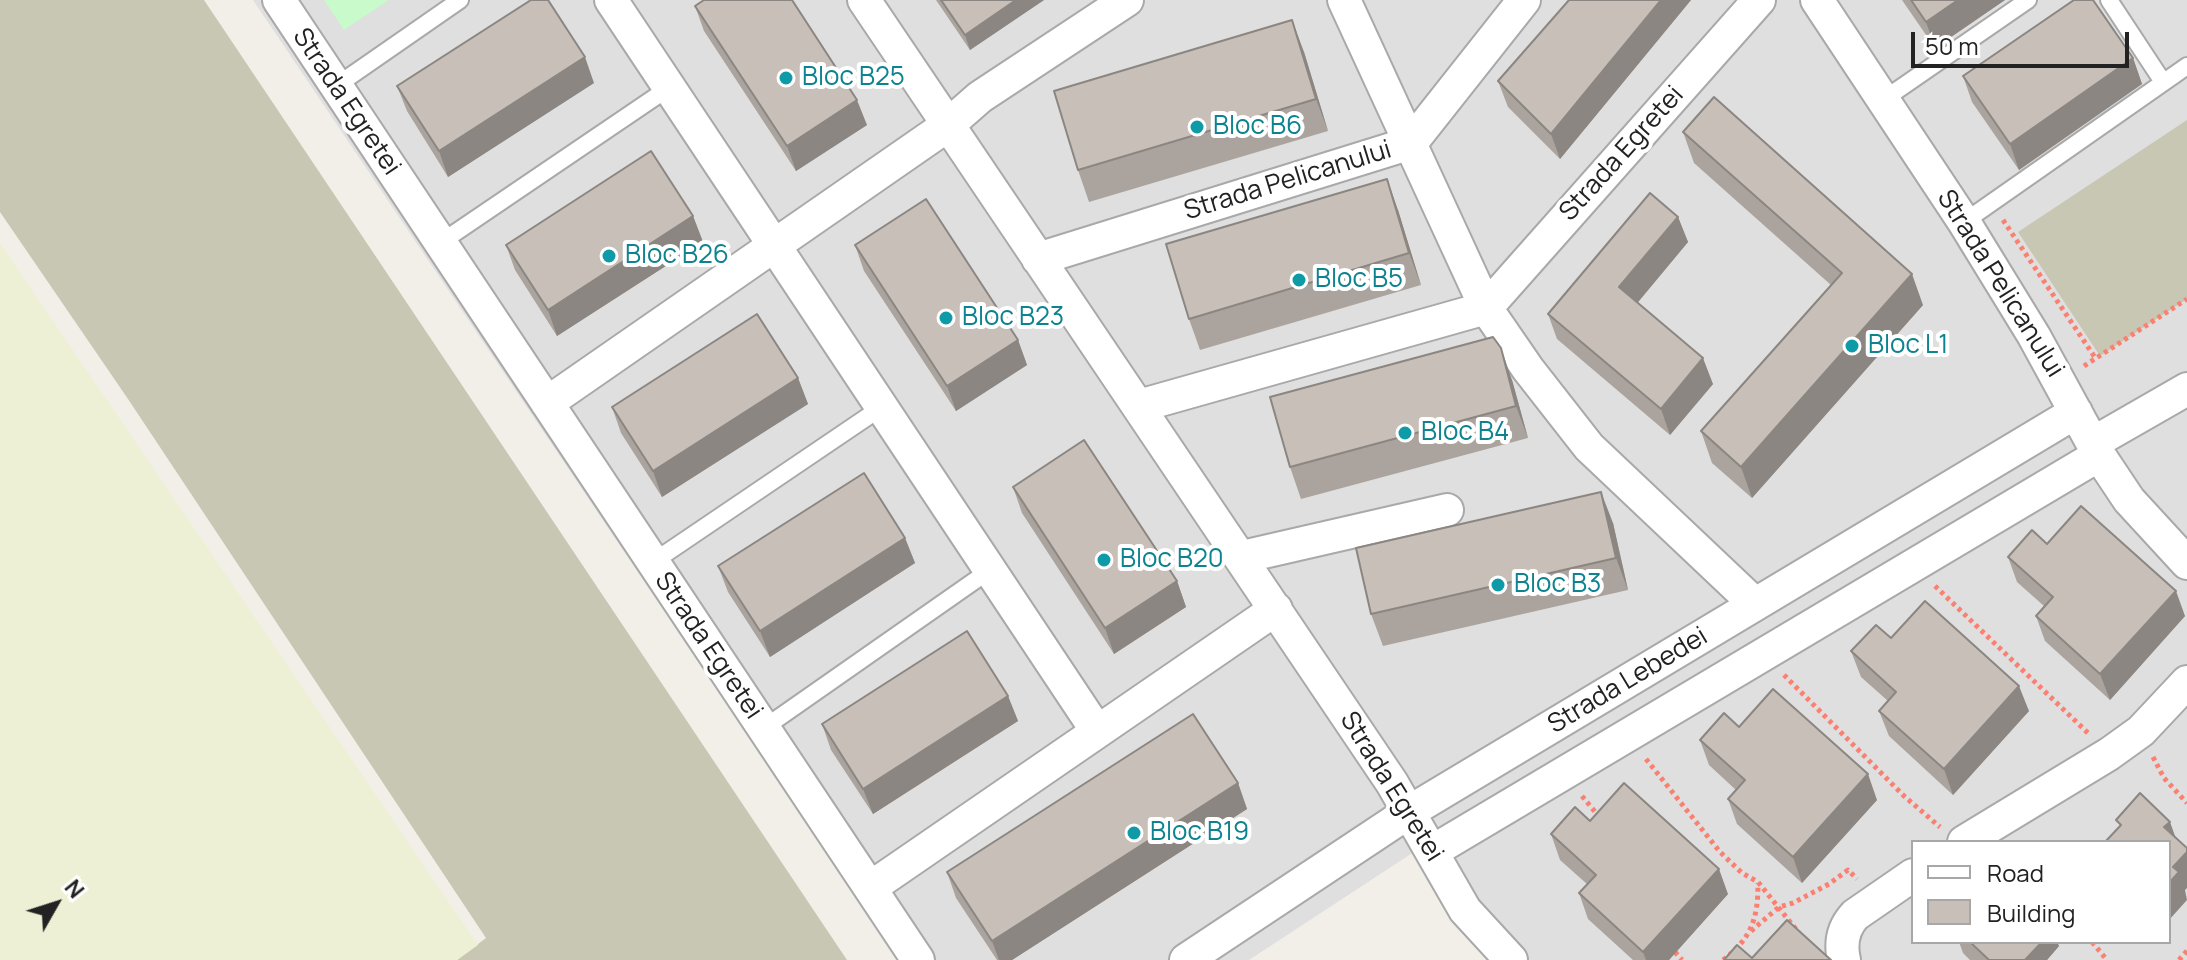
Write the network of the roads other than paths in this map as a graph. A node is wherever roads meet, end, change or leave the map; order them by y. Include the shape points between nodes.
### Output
1 (279, 0) edge
2 (460, 0) edge
3 (611, 0) edge
4 (864, 0) edge
5 (1127, 0) edge
6 (1344, 0) edge
7 (1524, 0) edge
8 (1759, 0) edge
9 (1817, 0) edge
10 (2028, 0) edge
11 (2109, 0) edge
12 (2187, 66) edge
13 (2163, 82) junction
14 (336, 86) junction
15 (670, 87) junction
16 (1883, 100) junction
17 (948, 125) junction
18 (1411, 143) junction
19 (1964, 222) junction
20 (440, 243) junction
21 (776, 247) junction
22 (1038, 259) junction
23 (1486, 308) junction
24 (2187, 389) edge
25 (547, 403) junction
26 (1139, 406) junction
27 (882, 407) junction
28 (2076, 412) junction
29 (2096, 449) junction
30 (1447, 510) dead end
31 (1242, 557) junction
32 (653, 562) junction
33 (2187, 563) edge
34 (990, 570) junction
35 (1755, 604) junction
36 (1276, 609) junction
37 (2187, 682) edge
38 (764, 728) junction
39 (1097, 731) junction
40 (1409, 812) junction
41 (1956, 837) edge
42 (1433, 851) junction
43 (1911, 876) edge
44 (870, 888) junction
45 (918, 960) edge
46 (1186, 960) edge
47 (1511, 960) edge
48 (1844, 960) edge

1 - 14 street, Strada Egretei
2 - 14 lane
3 - 15 street
4 - 17 street, Strada Egretei
5 - 17 street via 980,97
6 - 18 street
7 - 18 street, Strada Pelicanului
8 - 23 street, Strada Egretei
9 - 16 street, Strada Pelicanului
10 - 16 lane
11 - 13 lane
12 - 13 lane
13 - 19 lane
14 - 20 street, Strada Egretei
15 - 20 lane
15 - 21 street
16 - 19 street, Strada Pelicanului
17 - 21 street
17 - 22 street, Strada Egretei
18 - 22 street, Strada Pelicanului
18 - 23 street
19 - 28 street, Strada Pelicanului
20 - 25 street, Strada Egretei
21 - 25 street
21 - 27 street
22 - 26 street, Strada Egretei
23 - 26 street
23 - 35 street via 1589,447
24 - 29 street, Strada Lebedei
25 - 32 street, Strada Egretei
26 - 31 street, Strada Egretei
27 - 32 lane
27 - 34 street
28 - 29 street, Strada Pelicanului
28 - 35 street, Strada Lebedei
29 - 33 street, Strada Pelicanului via 2129,500
29 - 42 street, Strada Lebedei via 1914,566
30 - 31 street
31 - 36 street, Strada Egretei
32 - 38 street, Strada Egretei
34 - 38 lane
34 - 39 street
35 - 40 street, Strada Lebedei
36 - 39 street
36 - 40 street, Strada Egretei
37 - 41 street via 2141,731 2109,754
38 - 44 street, Strada Egretei
39 - 44 street
40 - 42 street, Strada Egretei
40 - 46 street, Strada Lebedei
42 - 47 street, Strada Egretei via 1465,910
43 - 48 street via 1849,923 1841,946
44 - 45 street, Strada Egretei

